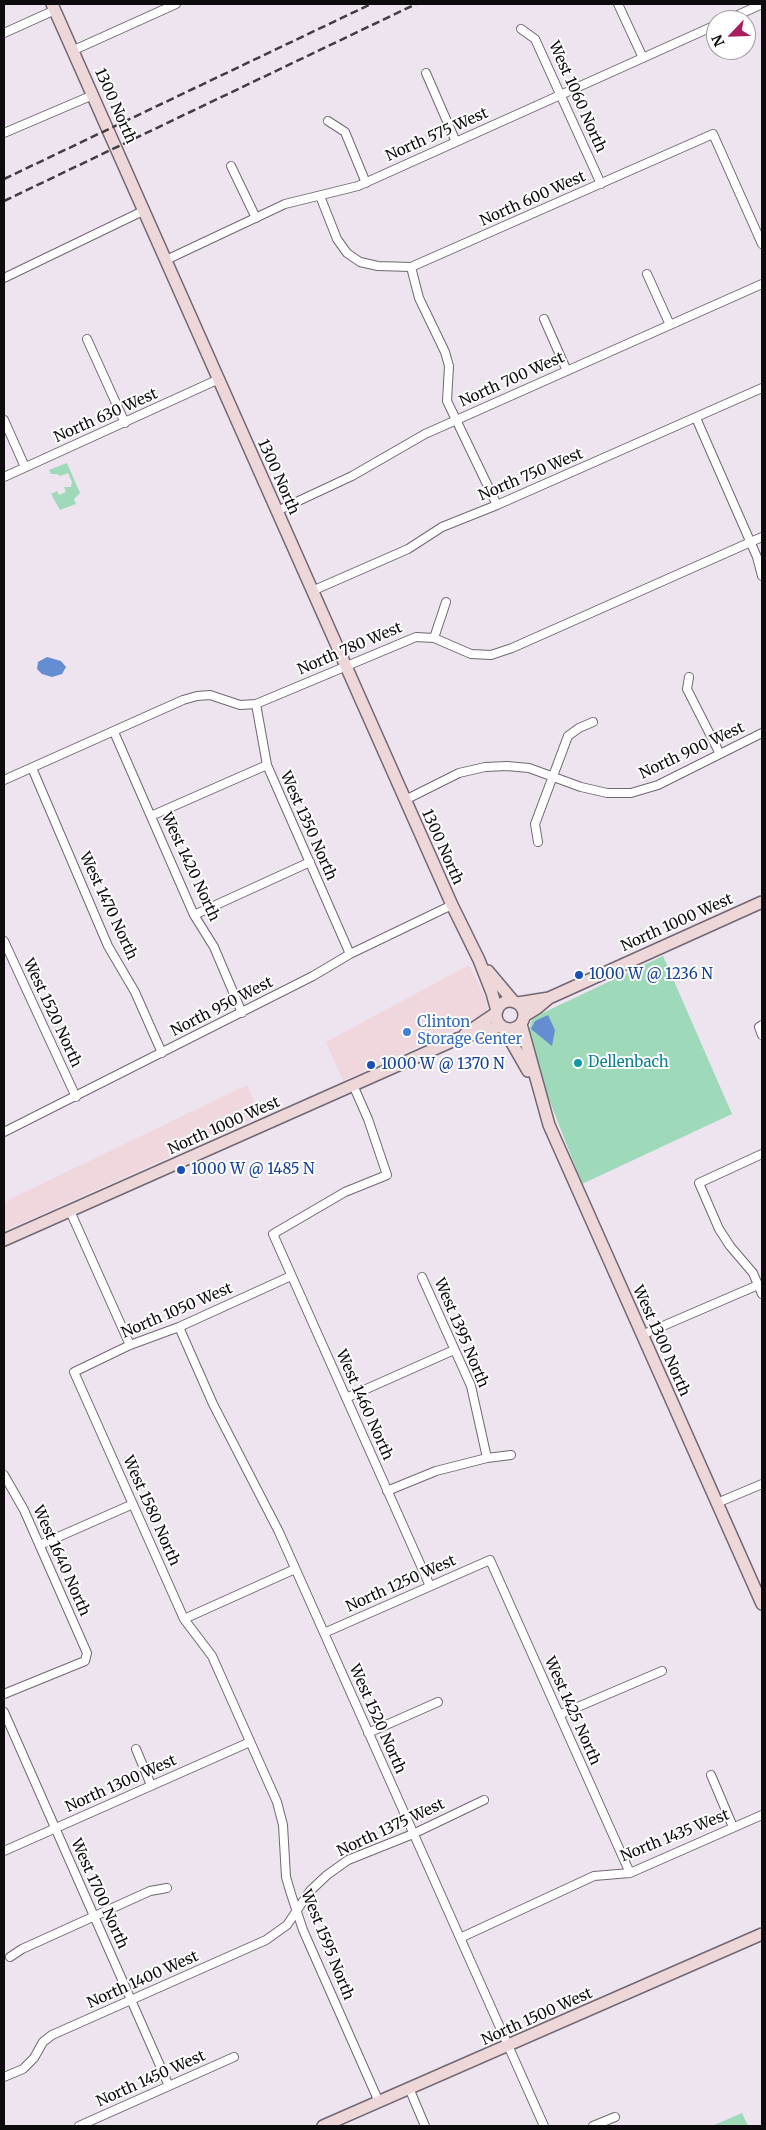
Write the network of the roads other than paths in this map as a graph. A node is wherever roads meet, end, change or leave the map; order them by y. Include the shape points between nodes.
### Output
1 (176, 4) edge
2 (618, 4) edge
3 (762, 4) edge
4 (54, 7) edge
5 (749, 10) edge
6 (520, 28) dead end
7 (706, 30) edge
8 (4, 33) edge
9 (74, 50) junction
10 (643, 58) junction
11 (426, 73) dead end
12 (561, 95) junction
13 (93, 96) junction
14 (328, 121) dead end
15 (4, 133) edge
16 (456, 142) junction
17 (231, 166) dead end
18 (366, 182) junction
19 (601, 184) junction
20 (320, 196) junction
21 (143, 211) junction
22 (256, 218) junction
23 (762, 244) edge
24 (166, 260) junction
25 (411, 267) junction
26 (647, 274) dead end
27 (4, 278) edge
28 (762, 284) edge
29 (544, 319) dead end
30 (670, 325) junction
31 (87, 339) dead end
32 (567, 371) junction
33 (219, 380) junction
34 (762, 388) edge
35 (696, 418) junction
36 (4, 420) edge
37 (456, 420) junction
38 (125, 423) junction
39 (26, 468) junction
40 (4, 477) edge
41 (497, 505) junction
42 (277, 511) junction
43 (762, 537) edge
44 (750, 542) junction
45 (762, 576) edge
46 (312, 591) junction
47 (446, 602) dead end
48 (434, 638) junction
49 (347, 666) junction
50 (689, 677) dead end
51 (256, 704) junction
52 (593, 722) dead end
53 (114, 732) junction
54 (762, 733) edge
55 (720, 754) junction
56 (267, 765) junction
57 (32, 768) junction
58 (553, 776) junction
59 (4, 780) edge
60 (405, 800) junction
61 (151, 816) junction
62 (538, 842) dead end
63 (310, 862) junction
64 (762, 902) edge
65 (452, 906) junction
66 (194, 914) junction
67 (4, 940) edge
68 (350, 954) junction
69 (479, 960) junction
70 (550, 998) junction
71 (516, 1003) junction
72 (496, 1012) junction
73 (242, 1013) junction
74 (523, 1020) junction
75 (760, 1026) edge
76 (503, 1027) junction
77 (762, 1035) edge
78 (457, 1039) junction
79 (162, 1053) junction
80 (353, 1085) junction
81 (538, 1088) junction
82 (76, 1097) junction
83 (4, 1132) edge
84 (762, 1154) edge
85 (70, 1211) junction
86 (4, 1240) edge
87 (291, 1276) junction
88 (422, 1277) dead end
89 (758, 1285) junction
90 (762, 1294) edge
91 (179, 1327) junction
92 (642, 1335) junction
93 (130, 1345) junction
94 (454, 1350) junction
95 (74, 1372) joint
96 (346, 1398) junction
97 (511, 1455) dead end
98 (487, 1458) junction
99 (4, 1475) edge
100 (762, 1484) edge
101 (387, 1491) junction
102 (717, 1503) junction
103 (133, 1504) junction
104 (40, 1545) junction
105 (490, 1560) joint
106 (295, 1569) junction
107 (430, 1586) junction
108 (762, 1604) edge
109 (184, 1619) junction
110 (324, 1633) junction
111 (212, 1656) joint
112 (662, 1671) dead end
113 (4, 1694) edge
114 (438, 1702) dead end
115 (4, 1712) edge
116 (559, 1715) junction
117 (368, 1733) junction
118 (250, 1742) junction
119 (136, 1749) dead end
120 (711, 1775) dead end
121 (151, 1785) junction
122 (484, 1800) dead end
123 (762, 1815) edge
124 (732, 1827) junction
125 (55, 1829) junction
126 (413, 1834) junction
127 (4, 1851) edge
128 (630, 1873) junction
129 (167, 1888) dead end
130 (297, 1911) junction
131 (94, 1916) junction
132 (762, 1934) edge
133 (460, 1938) junction
134 (10, 1957) dead end
135 (131, 2001) junction
136 (508, 2046) junction
137 (234, 2057) dead end
138 (4, 2078) edge
139 (169, 2086) junction
140 (408, 2088) junction
141 (379, 2102) junction
142 (615, 2117) dead end
143 (79, 2126) edge
144 (324, 2126) edge
145 (425, 2126) edge
146 (544, 2126) edge
147 (593, 2126) edge

1 - 9 street
2 - 10 street
3 - 5 street
4 - 8 street
4 - 9 street, 1300 North
6 - 12 street, West 1060 North via 535,39
7 - 10 street, North 575 West
9 - 13 street, 1300 North
10 - 12 street, North 575 West
11 - 16 street
12 - 16 street, North 575 West
12 - 19 street, West 1060 North
13 - 15 street
13 - 21 street, 1300 North
14 - 18 street via 345,132
16 - 18 street, North 575 West
17 - 22 street
18 - 20 street, North 575 West
19 - 23 street, North 600 West via 713,134
19 - 25 street, North 600 West
20 - 22 street, North 575 West via 285,204
20 - 25 street, North 600 West via 337,239 347,253 360,262 378,266
21 - 24 street, 1300 North
21 - 27 street
22 - 24 street, North 575 West
24 - 33 street, 1300 North
25 - 37 street via 419,298 447,359 448,401
26 - 30 street
28 - 30 street, North 700 West
29 - 32 street
30 - 32 street, North 700 West
31 - 38 street
32 - 37 street, North 700 West
33 - 38 street, North 630 West
33 - 42 street, 1300 North
34 - 35 street, North 750 West
35 - 41 street, North 750 West
35 - 44 street
36 - 39 street
37 - 41 street
37 - 42 street, North 700 West via 352,476
38 - 39 street, North 630 West
39 - 40 street, North 630 West
41 - 46 street, North 750 West via 442,527 408,549
42 - 46 street, 1300 North
43 - 44 street, North 780 West
44 - 45 street
44 - 48 street, North 780 West via 491,655 471,654
46 - 49 street, 1300 North
47 - 48 street
48 - 49 street, North 780 West via 416,637 403,641
49 - 51 street, North 780 West
49 - 60 street, 1300 North
50 - 55 street via 687,689
51 - 53 street, North 780 West via 240,705 210,696 197,696
51 - 56 street, West 1350 North
52 - 58 street via 568,736
53 - 57 street, North 780 West
53 - 61 street, West 1420 North
54 - 55 street, North 900 West
55 - 58 street, North 900 West via 658,785 631,793 598,791
56 - 61 street
56 - 63 street, West 1350 North
57 - 59 street, North 780 West
57 - 79 street, West 1470 North via 108,946 135,992
58 - 60 street, North 900 West via 529,768 485,767 459,773
58 - 62 street via 535,824
60 - 65 street, 1300 North
61 - 66 street, West 1420 North
63 - 66 street
63 - 68 street, West 1350 North
64 - 70 street, North 1000 West
65 - 68 street, North 950 West
65 - 69 street, 1300 North
66 - 73 street, West 1420 North via 214,947
67 - 82 street, West 1520 North
68 - 73 street, North 950 West
69 - 71 street, 1300 North
69 - 72 street, 1300 North
70 - 71 street, North 1000 West
70 - 74 street, North 1000 West
71 - 72 street via 504,1002
71 - 74 street
72 - 76 street
72 - 78 street, North 1000 West
73 - 79 street, North 950 West
74 - 76 street via 514,1029
74 - 81 street, West 1300 North
75 - 77 street
76 - 78 street, North 1000 West
76 - 81 street, West 1300 North
78 - 80 street, North 1000 West
79 - 82 street, North 950 West
80 - 85 street, North 1000 West
80 - 87 street, West 1460 North via 387,1175 345,1192 273,1234
81 - 92 street, West 1300 North via 549,1126
82 - 83 street, North 950 West
84 - 89 street via 699,1183 719,1229
85 - 86 street, North 1000 West
85 - 93 street
87 - 91 street, North 1050 West
87 - 96 street, West 1460 North
88 - 94 street, West 1395 North
89 - 90 street
89 - 92 street
91 - 93 street, North 1050 West
91 - 106 street, West 1520 North via 213,1404 260,1492
92 - 102 street, West 1300 North
93 - 95 street, North 1050 West
94 - 96 street
94 - 98 street, West 1395 North via 470,1386
95 - 103 street, West 1580 North
96 - 101 street, West 1460 North
97 - 98 street
98 - 101 street via 436,1471
99 - 104 street, West 1640 North
100 - 102 street
101 - 107 street, West 1460 North
102 - 108 street, West 1300 North
103 - 104 street
103 - 109 street, West 1580 North
104 - 113 street, West 1640 North via 86,1653 85,1660
105 - 107 street, North 1250 West
105 - 116 street, West 1425 North
106 - 109 street
106 - 110 street, West 1520 North
107 - 110 street, North 1250 West
109 - 111 street, West 1580 North
110 - 117 street, West 1520 North
111 - 118 street, West 1595 North
112 - 116 street
114 - 117 street
115 - 125 street, West 1700 North
116 - 128 street, West 1425 North
117 - 126 street, West 1520 North
118 - 121 street, North 1300 West
118 - 130 street, West 1595 North via 277,1802 283,1825 286,1878
119 - 121 street
120 - 124 street
121 - 125 street, North 1300 West
122 - 126 street, North 1375 West
123 - 124 street, North 1435 West
124 - 128 street, North 1435 West
125 - 127 street, North 1300 West
125 - 131 street, West 1700 North
126 - 130 street, North 1375 West via 348,1860 310,1891
126 - 133 street, West 1520 North
128 - 133 street, North 1435 West via 594,1876
129 - 131 street via 150,1891
130 - 135 street, North 1400 West via 287,1925 266,1940
130 - 141 street, West 1595 North
131 - 134 street
131 - 135 street, West 1700 North
132 - 136 street, North 1500 West
133 - 136 street, West 1520 North
135 - 138 street, North 1400 West via 52,2035 23,2069
135 - 139 street, West 1700 North
136 - 140 street, North 1500 West
136 - 146 street, West 1520 North
137 - 139 street, North 1450 West
139 - 143 street, North 1450 West
140 - 141 street, North 1500 West
140 - 145 street
141 - 144 street, North 1500 West
142 - 147 street

